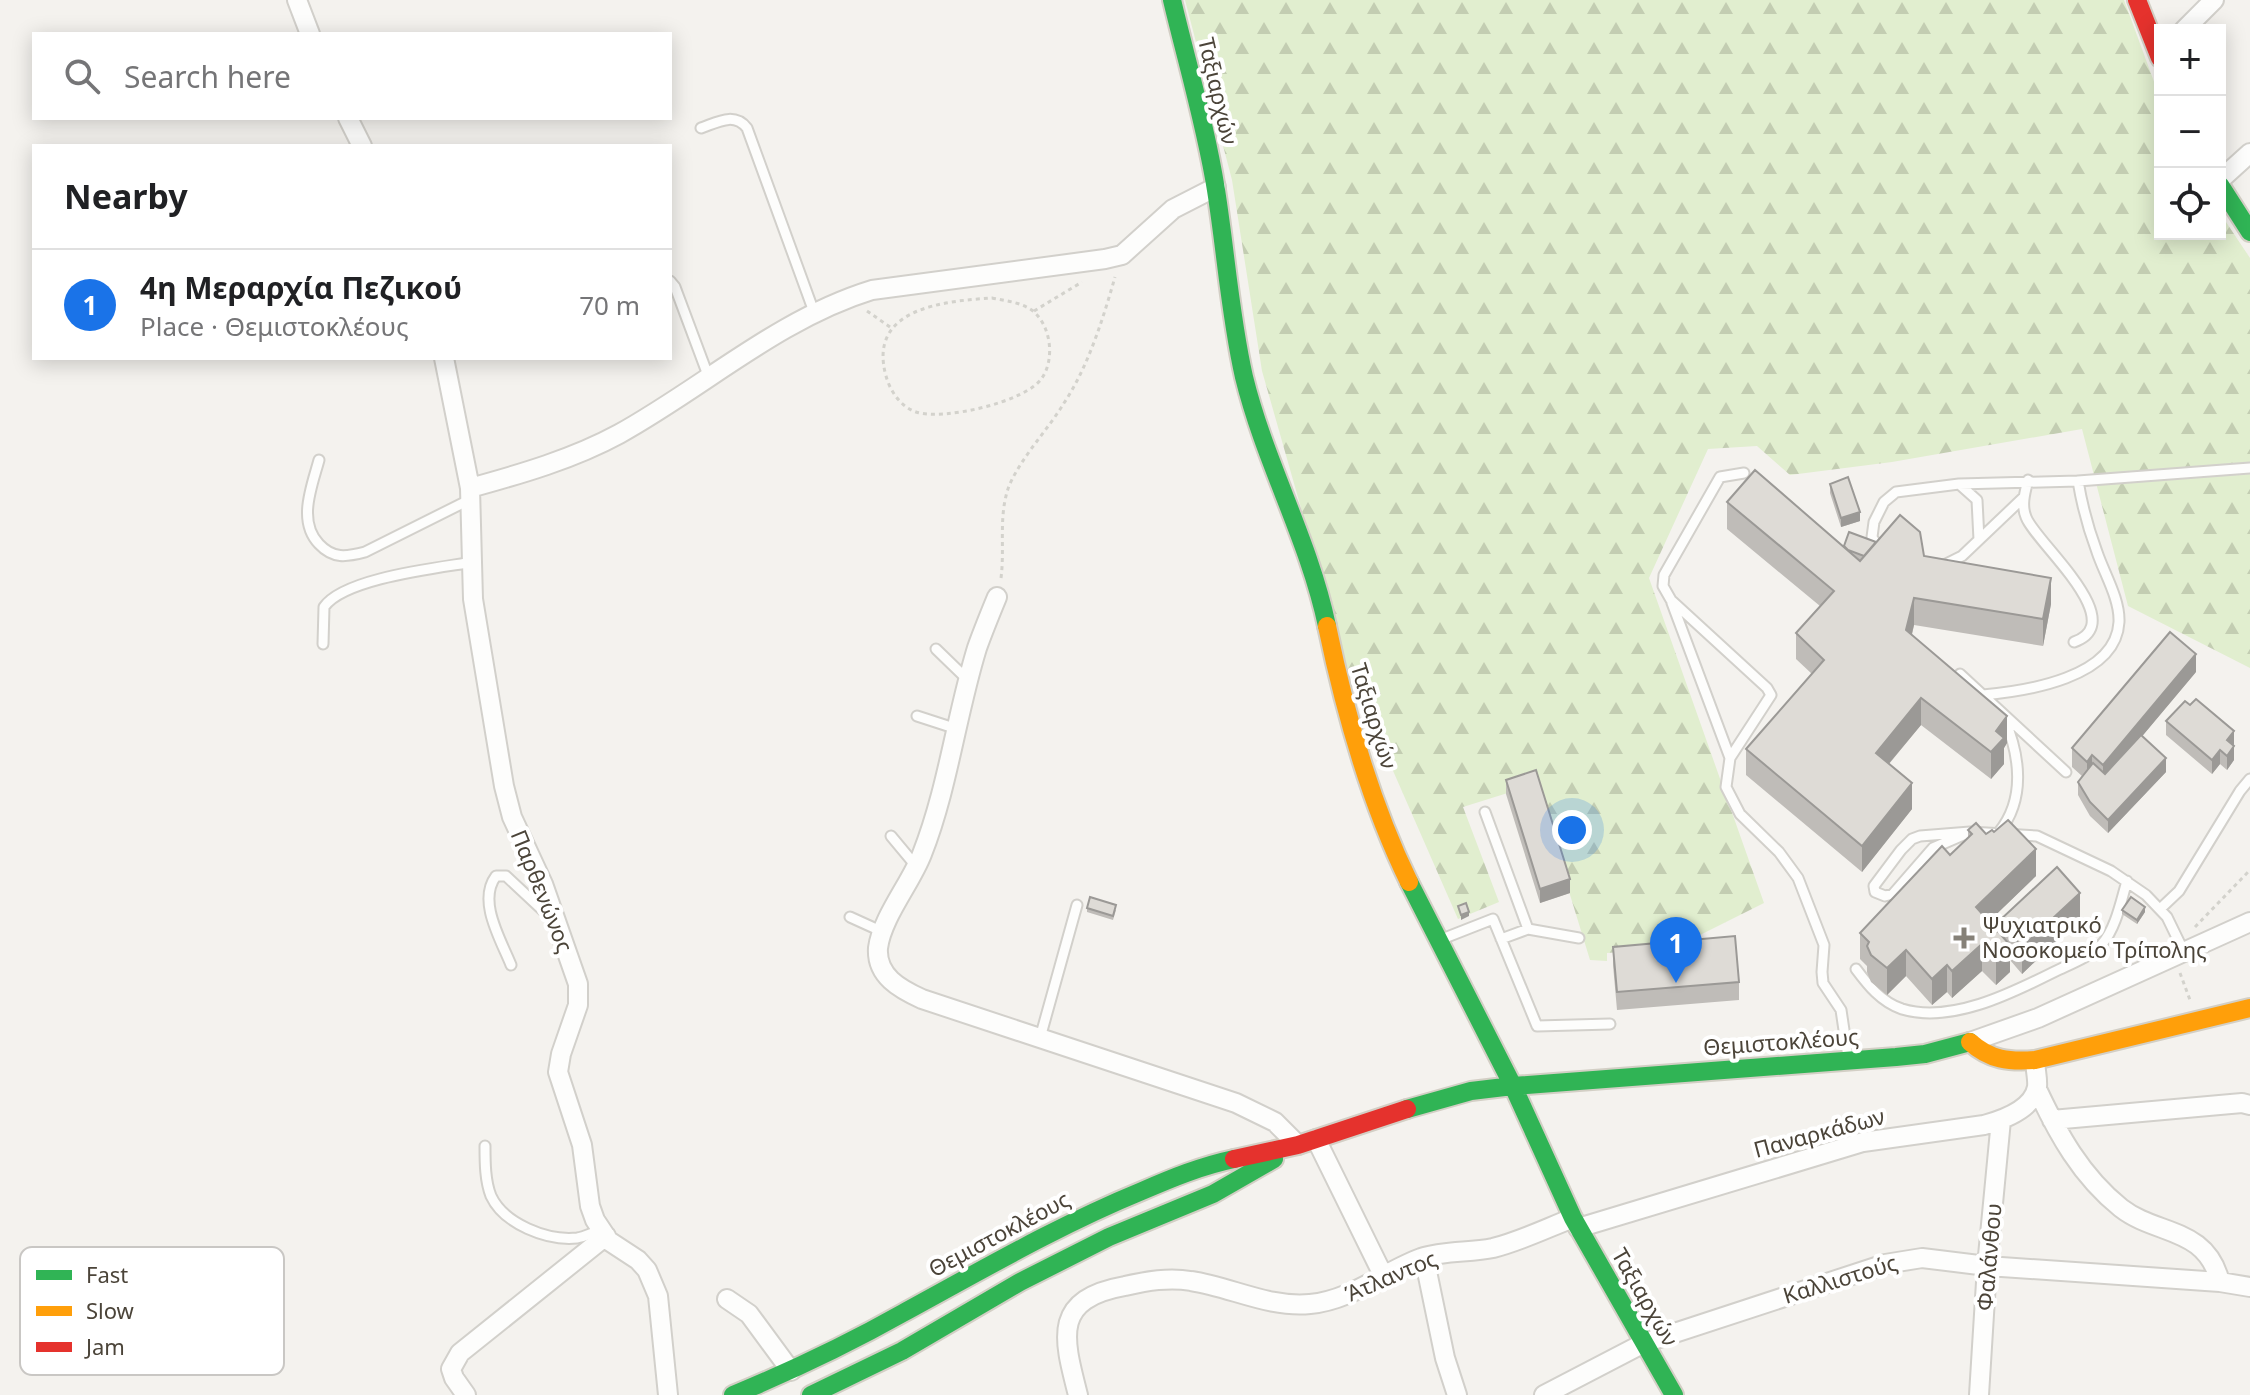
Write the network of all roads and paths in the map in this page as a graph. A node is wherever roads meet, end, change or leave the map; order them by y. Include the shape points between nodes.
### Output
1 (297, 0) edge
2 (1172, 0) edge
3 (2214, 0) edge
4 (2142, 3) edge
5 (2190, 24) edge
6 (309, 32) edge
7 (2154, 38) edge
8 (349, 120) edge
9 (701, 128) dead end
10 (361, 144) edge
11 (2250, 153) edge
12 (2226, 176) edge
13 (1216, 187) junction
14 (2226, 192) edge
15 (2250, 232) edge
16 (1122, 255) junction
17 (1090, 278) dead end
18 (672, 285) edge
19 (814, 312) junction
20 (1034, 312) junction
21 (444, 360) edge
22 (709, 378) junction
23 (319, 460) dead end
24 (2250, 468) edge
25 (1744, 473) dead end
26 (2028, 480) junction
27 (2078, 481) junction
28 (1959, 484) junction
29 (471, 494) junction
30 (2024, 497) junction
31 (1979, 540) junction
32 (1885, 556) edge
33 (473, 562) junction
34 (1935, 570) edge
35 (997, 597) joint
36 (1671, 600) junction
37 (2074, 642) dead end
38 (323, 644) dead end
39 (936, 649) dead end
40 (1960, 674) edge
41 (969, 681) junction
42 (1983, 695) junction
43 (2002, 712) junction
44 (917, 716) dead end
45 (957, 729) junction
46 (1730, 758) junction
47 (2066, 772) dead end
48 (2250, 779) edge
49 (1485, 812) dead end
50 (1970, 832) junction
51 (1996, 834) junction
52 (891, 836) dead end
53 (916, 866) junction
54 (2250, 870) edge
55 (2127, 881) junction
56 (1077, 905) dead end
57 (2160, 909) junction
58 (850, 917) dead end
59 (2250, 922) edge
60 (557, 923) junction
61 (1528, 929) junction
62 (884, 932) junction
63 (1579, 938) dead end
64 (1501, 939) junction
65 (1438, 940) junction
66 (2179, 954) junction
67 (511, 965) dead end
68 (1856, 969) dead end
69 (2250, 1008) edge
70 (2197, 1019) junction
71 (1610, 1024) dead end
72 (1040, 1038) junction
73 (1970, 1042) junction
74 (2035, 1060) junction
75 (1849, 1061) junction
76 (1513, 1086) junction
77 (2037, 1089) junction
78 (2250, 1105) edge
79 (2001, 1120) junction
80 (2052, 1120) junction
81 (1307, 1142) junction
82 (485, 1146) dead end
83 (1576, 1223) junction
84 (603, 1233) junction
85 (1424, 1257) junction
86 (1987, 1266) junction
87 (1383, 1275) junction
88 (2220, 1282) junction
89 (2250, 1287) edge
90 (727, 1299) dead end
91 (1644, 1343) junction
92 (791, 1371) junction
93 (466, 1395) edge
94 (668, 1395) edge
95 (733, 1395) edge
96 (811, 1395) edge
97 (1078, 1395) edge
98 (1457, 1395) edge
99 (1544, 1395) edge
100 (1674, 1395) edge
101 (1979, 1395) edge

1 - 6 street
2 - 13 street, Ταξιαρχών
3 - 5 street
4 - 7 street
8 - 10 street
9 - 19 lane via 733,119 747,128
11 - 12 street
13 - 16 street via 1173,209
13 - 65 street, Ταξιαρχών via 1236,337 1252,406 1306,549 1341,693 1373,795
14 - 15 street
16 - 19 street via 872,290
16 - 35 path via 1067,400 1009,487
17 - 20 path
18 - 22 lane
19 - 22 street
20 - 20 path via 1050,347 1043,378 1030,390 977,409 936,415 903,405 886,379 883,343 890,327 929,306 992,298
21 - 29 street, Παρθενώνος
22 - 29 street via 600,443
23 - 29 lane via 307,516 315,540 335,556 365,552
24 - 27 lane
25 - 36 lane via 1720,477 1664,575
26 - 27 lane
26 - 28 lane
26 - 30 lane
27 - 42 lane via 2119,620 2115,640 2076,675 2017,692
28 - 31 lane via 1977,500
28 - 32 lane via 1896,492 1884,502 1872,537
29 - 33 street, Παρθενώνος
30 - 31 lane
30 - 37 lane via 2026,517 2068,569 2089,609 2090,631
31 - 34 lane
33 - 38 lane via 396,576 334,595 324,607
33 - 60 street, Παρθενώνος via 473,599 506,795
35 - 41 street
36 - 46 lane
36 - 46 lane via 1771,695
39 - 41 lane
40 - 42 lane
41 - 45 street
42 - 43 lane
43 - 47 lane
43 - 51 lane via 2018,755 2019,774 2012,805
44 - 45 lane
45 - 53 street
46 - 75 lane via 1729,796 1792,869 1810,904 1824,945 1823,983 1841,1010
48 - 57 lane via 2179,891
49 - 61 lane
50 - 50 lane via 1912,839 1876,881 1875,892 1893,894 1933,848
50 - 51 lane
51 - 55 lane via 2037,836
52 - 53 lane
53 - 62 street
54 - 66 path via 2196,924
55 - 57 lane
55 - 68 lane via 2110,932 2094,951 1982,1004 1935,1011 1900,1008 1871,988
56 - 72 lane
57 - 66 lane via 2173,926
58 - 62 lane
59 - 66 street, Θεμιστοκλέους
60 - 67 lane via 506,876 496,876 488,902
60 - 84 street, Παρθενώνος via 579,998 558,1072 582,1145 590,1206
61 - 63 lane
61 - 64 lane
62 - 72 street via 878,947 881,966 899,989
64 - 65 lane via 1493,919
64 - 71 lane via 1537,1026
65 - 76 street, Ταξιαρχών
66 - 70 path
66 - 73 street, Θεμιστοκλέους via 2038,1018
69 - 70 street
70 - 74 street
72 - 81 street via 1236,1103
73 - 74 street via 1993,1059
73 - 75 street, Θεμιστοκλέους via 1925,1054
74 - 77 street
75 - 76 street, Θεμιστοκλέους
76 - 81 street, Θεμιστοκλέους via 1441,1098
76 - 83 street, Ταξιαρχών
77 - 79 street, Παναρκάδων
77 - 80 street
78 - 80 street
79 - 83 street, Παναρκάδων via 1863,1142
79 - 86 street, Φαλάνθου
80 - 88 street via 2076,1160 2121,1208 2193,1241 2212,1260
81 - 87 street
81 - 92 street, Θεμιστοκλέους via 1202,1166 1098,1209
81 - 96 street, Θεμιστοκλέους via 1213,1194 1109,1237
82 - 84 lane via 491,1196 502,1212 533,1231 578,1238
83 - 85 street, Άτλαντος via 1492,1248
83 - 91 street, Ταξιαρχών
84 - 93 street via 460,1353 451,1369
84 - 94 street via 638,1260 654,1282
85 - 87 street, Άτλαντος
85 - 98 street
86 - 88 street, Καλλιστούς
86 - 91 street, Καλλιστούς via 1898,1260
86 - 101 street, Φαλάνθου
87 - 97 street, Άτλαντος via 1344,1297 1295,1305 1191,1281 1155,1280 1102,1291 1072,1312 1067,1331
88 - 89 street, Καλλιστούς
90 - 92 street via 749,1314
91 - 99 street, Καλλιστούς
91 - 100 street, Ταξιαρχών
92 - 95 street, Θεμιστοκλέους

